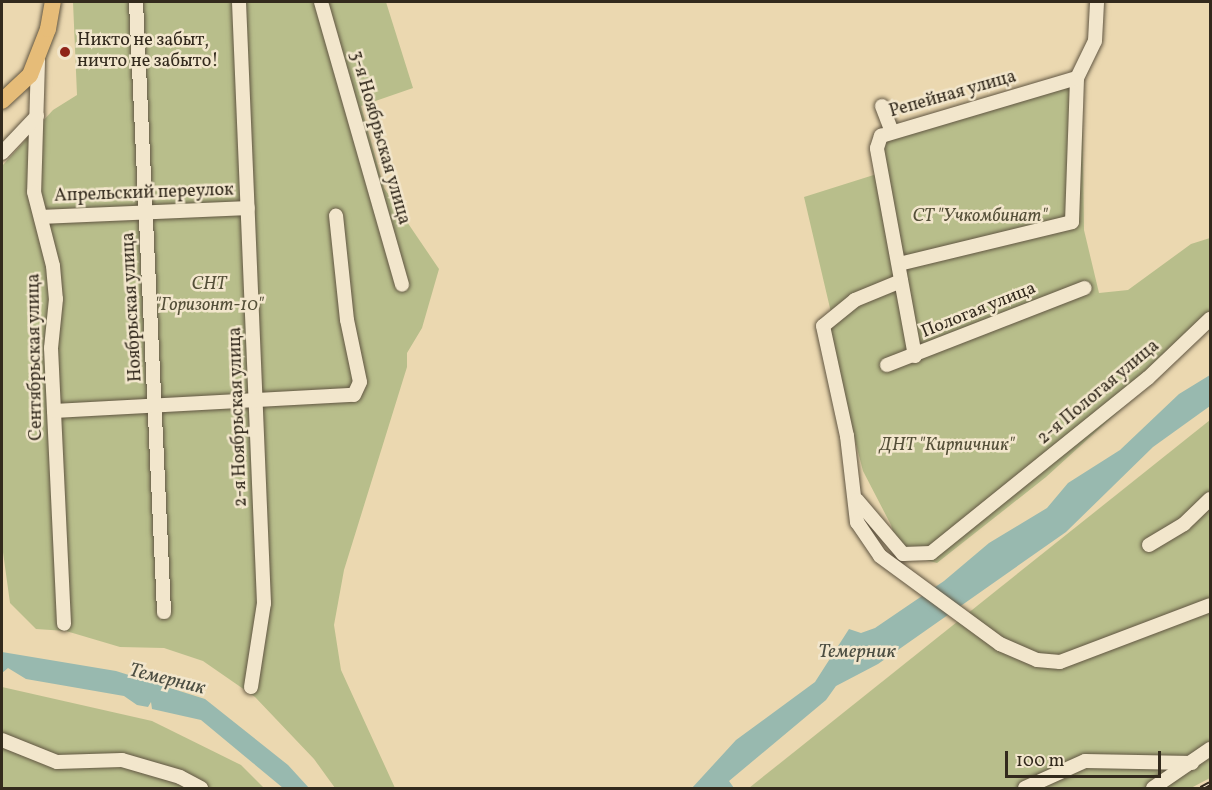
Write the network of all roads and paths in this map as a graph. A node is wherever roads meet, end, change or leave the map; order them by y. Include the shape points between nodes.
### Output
1 (52, 2) edge
2 (135, 2) edge
3 (239, 2) edge
4 (321, 2) edge
5 (1097, 2) edge
6 (38, 56) junction
7 (1077, 78) junction
8 (2, 101) edge
9 (882, 106) dead end
10 (38, 116) junction
11 (891, 130) junction
12 (2, 153) edge
13 (248, 208) junction
14 (147, 212) junction
15 (336, 216) dead end
16 (41, 217) junction
17 (899, 264) junction
18 (902, 281) junction
19 (402, 285) dead end
20 (1084, 288) dead end
21 (1210, 319) edge
22 (915, 356) junction
23 (887, 365) dead end
24 (256, 404) junction
25 (155, 407) junction
26 (54, 411) junction
27 (1210, 499) edge
28 (857, 500) junction
29 (1149, 545) dead end
30 (1210, 605) edge
31 (164, 612) dead end
32 (64, 624) dead end
33 (251, 687) dead end
34 (2, 740) edge
35 (1210, 749) edge
36 (1192, 763) junction
37 (201, 789) edge
38 (1025, 789) edge
39 (1154, 789) edge

1 - 6 main road
2 - 14 street, Ноябрьская улица
3 - 13 street, 2-я Ноябрьская улица
4 - 19 street, 3-я Ноябрьская улица
5 - 7 street via 1095,41
6 - 8 main road via 30,75
6 - 10 street, Сентябрьская улица
7 - 11 street, Репейная улица
7 - 17 street via 1072,222
9 - 11 street
10 - 12 street
10 - 16 street, Сентябрьская улица via 34,192
11 - 17 street, Репейная улица via 880,136 877,148
13 - 14 street, Апрельский переулок
13 - 24 street, 2-я Ноябрьская улица
14 - 16 street, Апрельский переулок
14 - 25 street, Ноябрьская улица
15 - 24 street via 347,320 360,382 354,395
16 - 26 street, Сентябрьская улица via 56,299 51,348
17 - 18 street, Репейная улица
18 - 22 street, Репейная улица
18 - 28 street, 2-я Пологая улица via 855,300 823,326
20 - 22 street, Пологая улица
21 - 28 street, 2-я Пологая улица via 1151,375 931,554 903,554
22 - 23 street, Пологая улица
24 - 25 street
24 - 33 street, 2-я Ноябрьская улица via 264,603
25 - 26 street
25 - 31 street, Ноябрьская улица
26 - 32 street, Сентябрьская улица
27 - 29 street via 1184,524
28 - 30 street via 857,522 865,538 900,570 1018,653 1060,662
34 - 37 street via 57,762 122,760 180,777
35 - 36 street
36 - 38 street via 1085,761
36 - 39 street

